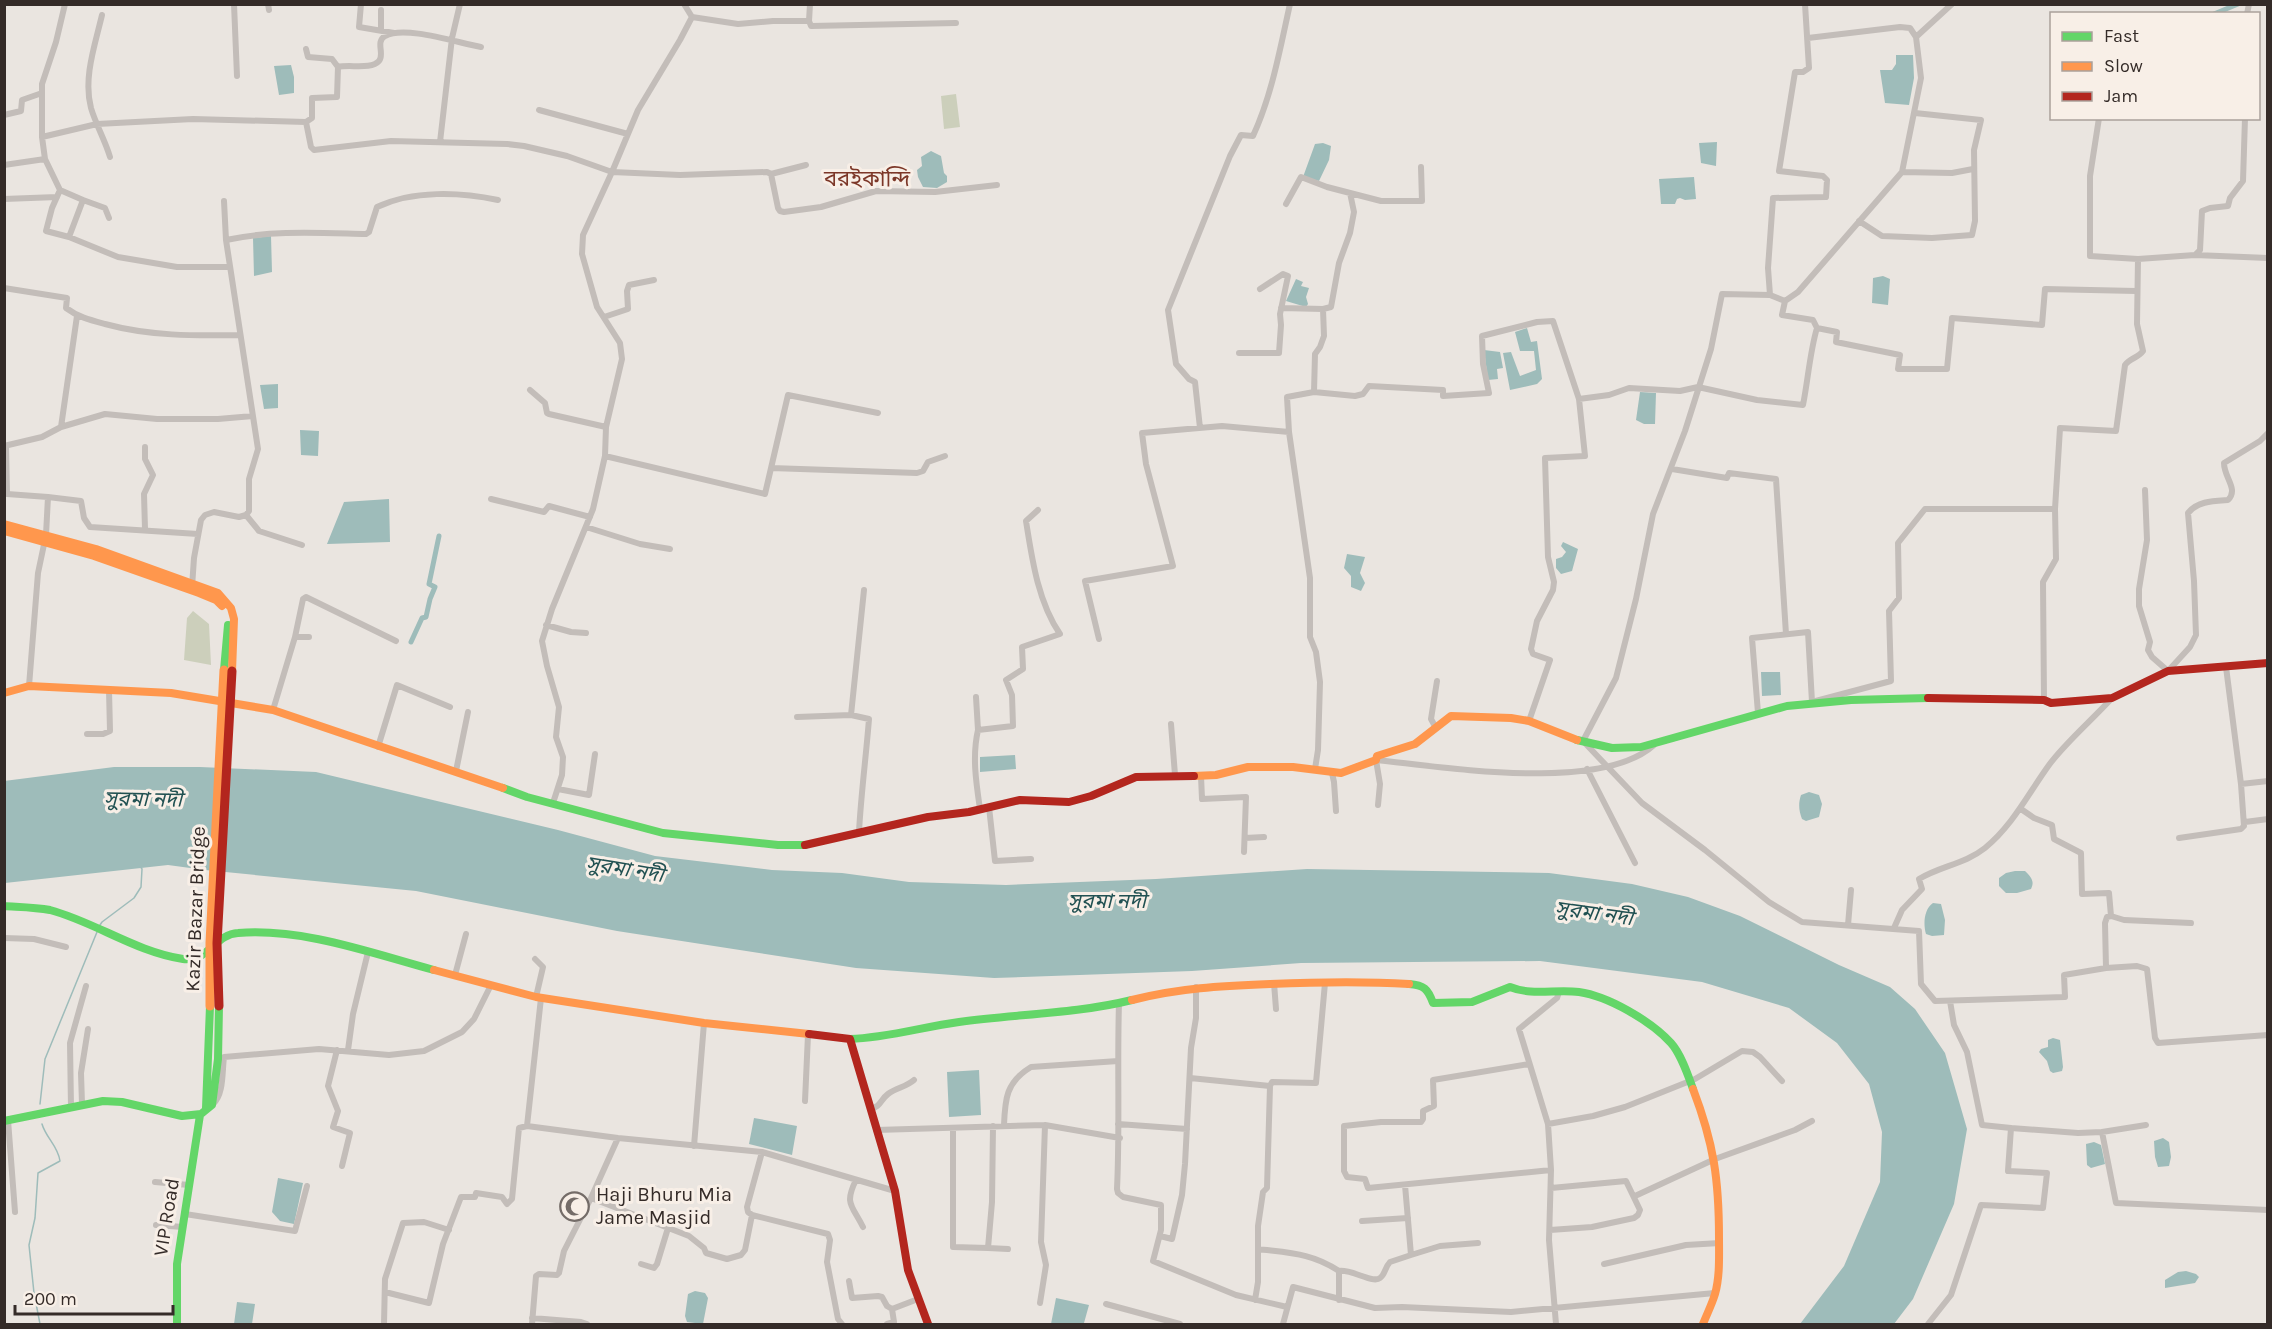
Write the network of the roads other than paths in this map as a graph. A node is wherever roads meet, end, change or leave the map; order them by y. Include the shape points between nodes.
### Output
1 (65, 4) edge
2 (234, 4) edge
3 (361, 4) edge
4 (460, 4) edge
5 (684, 4) edge
6 (810, 4) edge
7 (1290, 4) edge
8 (1805, 4) edge
9 (1952, 4) edge
10 (381, 10) dead end
11 (102, 15) dead end
12 (692, 17) junction
13 (809, 21) junction
14 (956, 23) dead end
15 (381, 29) junction
16 (394, 33) junction
17 (1916, 37) junction
18 (1808, 38) junction
19 (452, 42) junction
20 (481, 47) dead end
21 (306, 49) dead end
22 (338, 67) junction
23 (237, 76) dead end
24 (42, 93) junction
25 (539, 110) dead end
26 (1914, 113) junction
27 (4, 115) edge
28 (2099, 120) edge
29 (2245, 120) edge
30 (306, 122) junction
31 (97, 124) junction
32 (628, 134) junction
33 (42, 137) junction
34 (440, 142) junction
35 (110, 157) dead end
36 (45, 159) junction
37 (4, 165) edge
38 (806, 165) dead end
39 (1421, 166) dead end
40 (1973, 170) junction
41 (612, 172) junction
42 (1902, 172) junction
43 (771, 174) junction
44 (997, 185) dead end
45 (60, 190) junction
46 (1350, 193) junction
47 (57, 197) junction
48 (4, 199) edge
49 (83, 200) junction
50 (498, 200) dead end
51 (224, 201) dead end
52 (1286, 204) dead end
53 (109, 218) dead end
54 (1859, 221) junction
55 (69, 237) junction
56 (226, 240) junction
57 (2195, 255) junction
58 (2268, 258) edge
59 (2138, 259) junction
60 (228, 267) junction
61 (654, 280) dead end
62 (4, 288) edge
63 (1260, 289) dead end
64 (2136, 291) junction
65 (1770, 295) junction
66 (1785, 301) junction
67 (1281, 308) junction
68 (1323, 309) junction
69 (77, 316) junction
70 (604, 317) junction
71 (1817, 328) junction
72 (240, 335) junction
73 (1239, 353) dead end
74 (1698, 387) junction
75 (530, 390) dead end
76 (1314, 392) junction
77 (1579, 399) junction
78 (878, 413) dead end
79 (253, 416) junction
80 (61, 427) junction
81 (606, 427) junction
82 (1200, 428) junction
83 (1289, 432) junction
84 (2268, 433) edge
85 (5, 446) edge
86 (145, 447) dead end
87 (605, 456) junction
88 (945, 456) dead end
89 (771, 468) junction
90 (1672, 469) junction
91 (2145, 490) dead end
92 (48, 497) junction
93 (490, 499) dead end
94 (2055, 508) junction
95 (1038, 510) dead end
96 (246, 514) junction
97 (590, 517) junction
98 (4, 524) edge
99 (586, 527) junction
100 (145, 529) junction
101 (4, 531) edge
102 (198, 534) junction
103 (45, 538) junction
104 (302, 545) dead end
105 (670, 549) dead end
106 (192, 586) junction
107 (864, 590) dead end
108 (546, 625) junction
109 (586, 633) dead end
110 (1786, 634) junction
111 (295, 637) junction
112 (309, 638) dead end
113 (1099, 639) dead end
114 (396, 641) dead end
115 (2268, 663) edge
116 (2226, 666) junction
117 (2168, 671) junction
118 (1437, 681) dead end
119 (29, 686) junction
120 (109, 690) junction
121 (4, 693) edge
122 (976, 697) dead end
123 (2112, 698) junction
124 (2044, 700) junction
125 (1812, 702) junction
126 (450, 707) dead end
127 (273, 710) junction
128 (468, 712) dead end
129 (1758, 713) junction
130 (851, 715) junction
131 (796, 717) dead end
132 (1529, 721) junction
133 (1172, 724) dead end
134 (1436, 728) junction
135 (978, 730) junction
136 (87, 734) dead end
137 (1583, 741) junction
138 (1656, 743) junction
139 (378, 747) junction
140 (595, 754) dead end
141 (1376, 760) junction
142 (1606, 766) junction
143 (1315, 770) junction
144 (1587, 770) junction
145 (456, 771) junction
146 (1332, 773) junction
147 (1175, 775) junction
148 (1201, 776) junction
149 (2268, 781) edge
150 (2241, 784) junction
151 (558, 789) junction
152 (553, 803) junction
153 (1378, 805) dead end
154 (984, 808) junction
155 (2021, 809) junction
156 (1336, 811) dead end
157 (2268, 819) edge
158 (2245, 822) junction
159 (859, 832) junction
160 (1264, 837) dead end
161 (1245, 838) junction
162 (2179, 838) dead end
163 (1244, 852) dead end
164 (1031, 859) dead end
165 (1635, 863) dead end
166 (1851, 890) dead end
167 (4, 906) edge
168 (2111, 916) junction
169 (2191, 923) dead end
170 (1848, 925) junction
171 (1894, 928) junction
172 (466, 934) dead end
173 (4, 938) edge
174 (66, 947) dead end
175 (368, 952) junction
176 (535, 959) dead end
177 (2106, 968) junction
178 (455, 975) junction
179 (1274, 983) junction
180 (1325, 983) junction
181 (491, 985) junction
182 (86, 986) dead end
183 (1196, 987) junction
184 (1559, 992) junction
185 (538, 998) junction
186 (1950, 1001) junction
187 (1119, 1003) junction
188 (1276, 1009) dead end
189 (704, 1023) junction
190 (88, 1029) dead end
191 (808, 1035) junction
192 (2268, 1035) edge
193 (850, 1039) junction
194 (337, 1050) junction
195 (348, 1050) junction
196 (1118, 1061) junction
197 (1530, 1064) junction
198 (1190, 1078) junction
199 (914, 1080) dead end
200 (1690, 1081) junction
201 (1782, 1081) dead end
202 (1270, 1086) junction
203 (804, 1101) dead end
204 (82, 1104) junction
205 (71, 1108) junction
206 (870, 1109) junction
207 (206, 1110) junction
208 (7, 1120) edge
209 (1812, 1121) dead end
210 (1118, 1124) junction
211 (1548, 1124) junction
212 (1004, 1125) junction
213 (1045, 1125) junction
214 (2146, 1125) dead end
215 (527, 1126) junction
216 (993, 1126) junction
217 (952, 1128) junction
218 (2011, 1128) junction
219 (1187, 1129) junction
220 (876, 1130) junction
221 (2102, 1132) junction
222 (618, 1138) junction
223 (1120, 1138) junction
224 (694, 1146) junction
225 (762, 1152) junction
226 (1715, 1159) junction
227 (342, 1166) dead end
228 (1551, 1170) junction
229 (856, 1180) junction
230 (155, 1182) dead end
231 (189, 1185) junction
232 (1405, 1185) junction
233 (307, 1186) dead end
234 (1551, 1188) junction
235 (895, 1191) junction
236 (1635, 1196) junction
237 (591, 1198) junction
238 (2268, 1210) edge
239 (15, 1212) dead end
240 (185, 1214) junction
241 (752, 1215) junction
242 (1408, 1218) junction
243 (1362, 1221) dead end
244 (156, 1225) dead end
245 (183, 1227) junction
246 (863, 1227) dead end
247 (668, 1228) junction
248 (450, 1230) junction
249 (1550, 1230) junction
250 (1160, 1236) junction
251 (1478, 1243) dead end
252 (1720, 1243) junction
253 (988, 1248) junction
254 (1008, 1249) dead end
255 (1258, 1249) junction
256 (1411, 1255) junction
257 (641, 1264) dead end
258 (1604, 1264) dead end
259 (1339, 1271) junction
260 (849, 1281) dead end
261 (385, 1292) junction
262 (1715, 1293) junction
263 (918, 1299) junction
264 (1255, 1300) junction
265 (1339, 1300) junction
266 (1040, 1303) dead end
267 (1106, 1304) dead end
268 (1287, 1307) junction
269 (892, 1309) junction
270 (1556, 1309) junction
271 (532, 1322) edge
272 (177, 1324) edge
273 (384, 1324) edge
274 (587, 1324) edge
275 (842, 1324) edge
276 (887, 1324) edge
277 (928, 1324) edge
278 (1180, 1324) edge
279 (1283, 1324) edge
280 (1556, 1324) edge
281 (1703, 1324) edge
282 (1928, 1324) edge

1 - 24 street
2 - 23 street
3 - 15 street via 359,27
4 - 19 street
5 - 12 street
6 - 13 street
7 - 82 street via 1260,119 1253,136 1241,135 1230,156 1168,310 1176,364 1195,382
8 - 18 street
9 - 17 street
10 - 15 street
11 - 31 street via 89,72 91,107
12 - 13 street via 738,24
12 - 32 street
13 - 14 street via 811,26
15 - 16 street
16 - 19 street via 417,33
16 - 22 street via 380,41 379,62
17 - 18 street via 1910,28 1900,27
17 - 26 street via 1921,78
18 - 65 street via 1809,68 1795,72 1779,171 1823,176 1827,180 1826,197 1773,198
19 - 20 street
19 - 34 street
21 - 22 street via 308,57 332,59
22 - 30 street via 338,95 312,98 312,118
24 - 27 street via 22,100 21,111
24 - 33 street
25 - 32 street
26 - 40 street via 1981,120
26 - 42 street
28 - 59 street via 2090,176 2090,256
29 - 57 street via 2243,181 2228,206 2202,212 2200,250
30 - 31 street via 193,119
30 - 34 street via 314,150 391,141
31 - 33 street
31 - 35 street
32 - 41 street
33 - 36 street
34 - 41 street via 524,146
36 - 37 street
36 - 45 street
38 - 43 street
39 - 46 street via 1422,201 1382,201
40 - 42 street
40 - 54 street via 1972,235 1882,236
41 - 43 street
41 - 70 street via 583,235 582,254 591,291
42 - 54 street
43 - 44 street via 778,208 784,212 876,192 935,192
45 - 47 street
45 - 49 street
46 - 52 street via 1301,177
46 - 68 street via 1354,212 1350,233 1330,307
47 - 48 street
47 - 55 street via 46,231
49 - 53 street via 105,208
49 - 55 street
50 - 56 street via 452,195 391,200 377,207 366,234 280,233
51 - 56 street
54 - 66 street via 1798,292
55 - 60 street via 118,256 177,267
56 - 60 street
57 - 58 street
57 - 59 street
59 - 64 street
60 - 72 street
61 - 70 street via 629,285 628,309
62 - 69 street via 67,298 66,308
63 - 67 street via 1283,274 1288,276
64 - 71 street via 2045,289 2042,326 1952,318 1947,369 1898,369 1900,355 1836,342 1837,332
64 - 94 street via 2143,351 2125,365 2116,431 2060,428
65 - 66 street
65 - 74 street via 1722,294 1711,349
66 - 71 street via 1782,315 1813,320
67 - 68 street
67 - 73 street via 1279,353
68 - 76 street via 1324,336 1315,354
69 - 72 street via 134,332
69 - 80 street
70 - 81 street via 620,343 622,359
71 - 74 street via 1803,405
72 - 79 street
74 - 77 street via 1680,391 1629,388
74 - 90 street
75 - 81 street via 545,403 549,414
76 - 77 street via 1355,396 1363,394 1369,386 1443,390 1443,396 1489,393 1482,336 1553,321
76 - 83 street via 1287,397
77 - 132 street via 1586,456 1545,458 1548,557 1554,582 1537,621 1531,649 1533,654 1550,660
78 - 89 street via 788,395
79 - 80 street via 167,419 105,414
79 - 96 street via 258,449 249,479
80 - 85 street via 42,437
81 - 87 street
82 - 83 street
82 - 113 street via 1142,433 1146,464 1173,566 1085,581
83 - 143 street via 1310,578 1310,637 1320,682
84 - 117 street via 2224,463 2224,474 2233,491 2228,500 2207,501 2188,513 2196,635
85 - 92 street via 7,494
86 - 100 street via 153,475 144,494
87 - 89 street via 761,495 766,492
87 - 97 street
88 - 89 street via 928,462 917,473
90 - 110 street via 1727,478 1729,473 1776,479
90 - 137 street via 1653,514 1616,678
91 - 117 street via 2147,540 2139,606 2150,642 2148,650
92 - 100 street via 81,501 90,527
92 - 103 street
93 - 97 street via 544,512 549,506
94 - 124 street via 2056,559 2043,582
94 - 125 street via 1925,509 1898,543 1899,598 1889,611 1891,681
95 - 135 street via 1026,521 1032,559 1049,619 1060,634 1022,646 1023,669 1006,680 1012,695 1013,726
96 - 102 street via 205,515
96 - 104 street via 259,531
97 - 99 street
98 - 103 street
99 - 105 street
99 - 108 street
100 - 102 street
101 - 103 street
102 - 106 street
103 - 106 street, VIP Road
103 - 119 street via 38,573
106 - 207 street, VIP Road, bridge via 218,593 231,608 234,629 228,670 214,1006 218,1059
107 - 130 street
108 - 109 street
108 - 151 street via 542,640 546,666 559,707 556,737 562,775
110 - 125 street via 1808,632
110 - 129 street via 1752,638
111 - 112 street
111 - 114 street via 306,597
111 - 127 street
115 - 116 street
116 - 117 street
116 - 150 street
117 - 123 street
118 - 134 street via 1431,719
119 - 120 street
119 - 121 street
120 - 127 street via 171,693
120 - 136 street via 110,731
122 - 135 street
123 - 124 street via 2051,703
123 - 155 street via 2050,763
124 - 125 street
125 - 129 street
126 - 139 street via 397,685
127 - 139 street
128 - 145 street
129 - 138 street
130 - 131 street
130 - 159 street via 869,719
132 - 134 street via 1451,716
132 - 137 street
133 - 147 street
134 - 141 street via 1415,744 1377,756
135 - 154 street via 975,777
137 - 138 street via 1612,748
137 - 142 street
138 - 142 street via 1632,759
139 - 145 street
140 - 151 street via 589,795
141 - 144 street via 1516,773
141 - 146 street
141 - 153 street
142 - 144 street
142 - 170 street via 1642,803 1769,902 1802,922
143 - 146 street
143 - 148 street via 1248,767
144 - 165 street
145 - 152 street
146 - 156 street
147 - 148 street
147 - 154 street via 1136,777 1069,802 1020,800
148 - 161 street via 1202,799 1246,797
149 - 150 street
150 - 158 street
151 - 152 street
152 - 159 street via 663,833 778,845 800,846
154 - 159 street
154 - 164 street via 994,861
155 - 168 street via 2052,825 2054,839 2081,853 2082,894 2109,893
155 - 171 street via 1971,858 1918,879 1922,889 1902,910
157 - 158 street
158 - 162 street via 2241,829
160 - 161 street
161 - 163 street
166 - 170 street
167 - 175 street via 49,910 184,959 199,958 230,933 243,931 314,939
168 - 169 street
168 - 177 street via 2105,923
170 - 171 street
171 - 186 street via 1919,931 1921,984 1935,1001
172 - 178 street
173 - 174 street via 34,939
175 - 178 street
175 - 195 street
176 - 185 street via 543,967
177 - 186 street via 2064,975 2065,997
177 - 192 street via 2147,969 2158,1043
178 - 181 street
179 - 180 street
179 - 183 street
179 - 188 street
180 - 184 street via 1421,985 1428,990 1433,1003 1472,1002 1510,987 1522,992
180 - 202 street via 1316,1083 1272,1082
181 - 185 street
181 - 195 street via 474,1019 462,1032 424,1051 389,1055
182 - 205 street via 70,1043
183 - 187 street
183 - 198 street
184 - 197 street via 1551,1004 1520,1028
184 - 200 street via 1600,998 1640,1017 1672,1044
185 - 189 street
185 - 215 street
186 - 218 street via 1954,1025 1967,1052 1982,1125
187 - 193 street
187 - 196 street
189 - 191 street
189 - 224 street
190 - 204 street via 81,1073
191 - 193 street
191 - 203 street
193 - 206 street
194 - 195 street
194 - 207 street via 224,1057 217,1100
194 - 227 street via 328,1086 338,1111 333,1127 350,1132
196 - 210 street
196 - 212 street via 1031,1068 1022,1073 1007,1091
197 - 211 street
197 - 232 street via 1433,1080 1434,1106 1423,1111 1420,1122 1344,1126 1347,1178 1365,1179 1368,1188
198 - 202 street
198 - 219 street
199 - 206 street
200 - 201 street via 1742,1051 1760,1057
200 - 211 street via 1625,1107
200 - 226 street
202 - 255 street via 1267,1188 1263,1191
204 - 205 street
204 - 207 street via 112,1101 187,1115
205 - 208 street
206 - 220 street
207 - 231 street, VIP Road
208 - 239 street
209 - 226 street
210 - 219 street
210 - 223 street
211 - 228 street
212 - 213 street
212 - 216 street
213 - 223 street
213 - 266 street via 1041,1242 1046,1265
214 - 221 street
215 - 222 street
215 - 248 street via 519,1128 512,1199 507,1204 502,1197 476,1193 475,1197 461,1197
216 - 217 street
216 - 253 street
217 - 220 street
217 - 253 street via 953,1247
218 - 221 street
218 - 282 street via 2008,1171 2047,1173 2043,1208 1981,1205 1951,1295
219 - 250 street via 1182,1195 1172,1239
220 - 235 street
221 - 238 street via 2116,1203
222 - 224 street
222 - 237 street
223 - 250 street via 1118,1193 1161,1205
224 - 225 street
225 - 229 street
225 - 241 street via 747,1207
226 - 236 street
226 - 252 street
228 - 232 street
228 - 234 street
229 - 235 street
229 - 246 street via 849,1201
230 - 231 street
231 - 240 street, VIP Road
232 - 242 street
233 - 240 street via 295,1231
234 - 236 street via 1622,1180 1628,1182
234 - 249 street
235 - 263 street via 908,1270
236 - 249 street via 1640,1213 1634,1218
237 - 247 street
237 - 271 street via 564,1251 560,1273 536,1276
240 - 245 street, VIP Road
241 - 247 street via 745,1250 732,1259 706,1253 694,1240
241 - 275 street via 828,1234 827,1262
242 - 243 street
242 - 256 street
244 - 245 street
245 - 272 street, VIP Road via 176,1276
247 - 257 street via 657,1264 654,1268
248 - 261 street via 424,1222 403,1223
248 - 261 street via 429,1303
249 - 270 street
250 - 264 street via 1153,1261
251 - 256 street via 1440,1246
252 - 258 street via 1686,1245
252 - 262 street
253 - 254 street
255 - 259 street via 1304,1254
255 - 264 street
256 - 259 street via 1390,1262 1378,1280 1353,1271
259 - 265 street
260 - 269 street via 852,1298 882,1297
261 - 273 street
262 - 270 street
262 - 281 street
263 - 269 street
263 - 277 street
264 - 268 street
265 - 268 street via 1293,1287
265 - 270 street via 1375,1308 1511,1312
267 - 278 street
268 - 279 street
269 - 276 street via 894,1322
270 - 280 street
271 - 274 street

